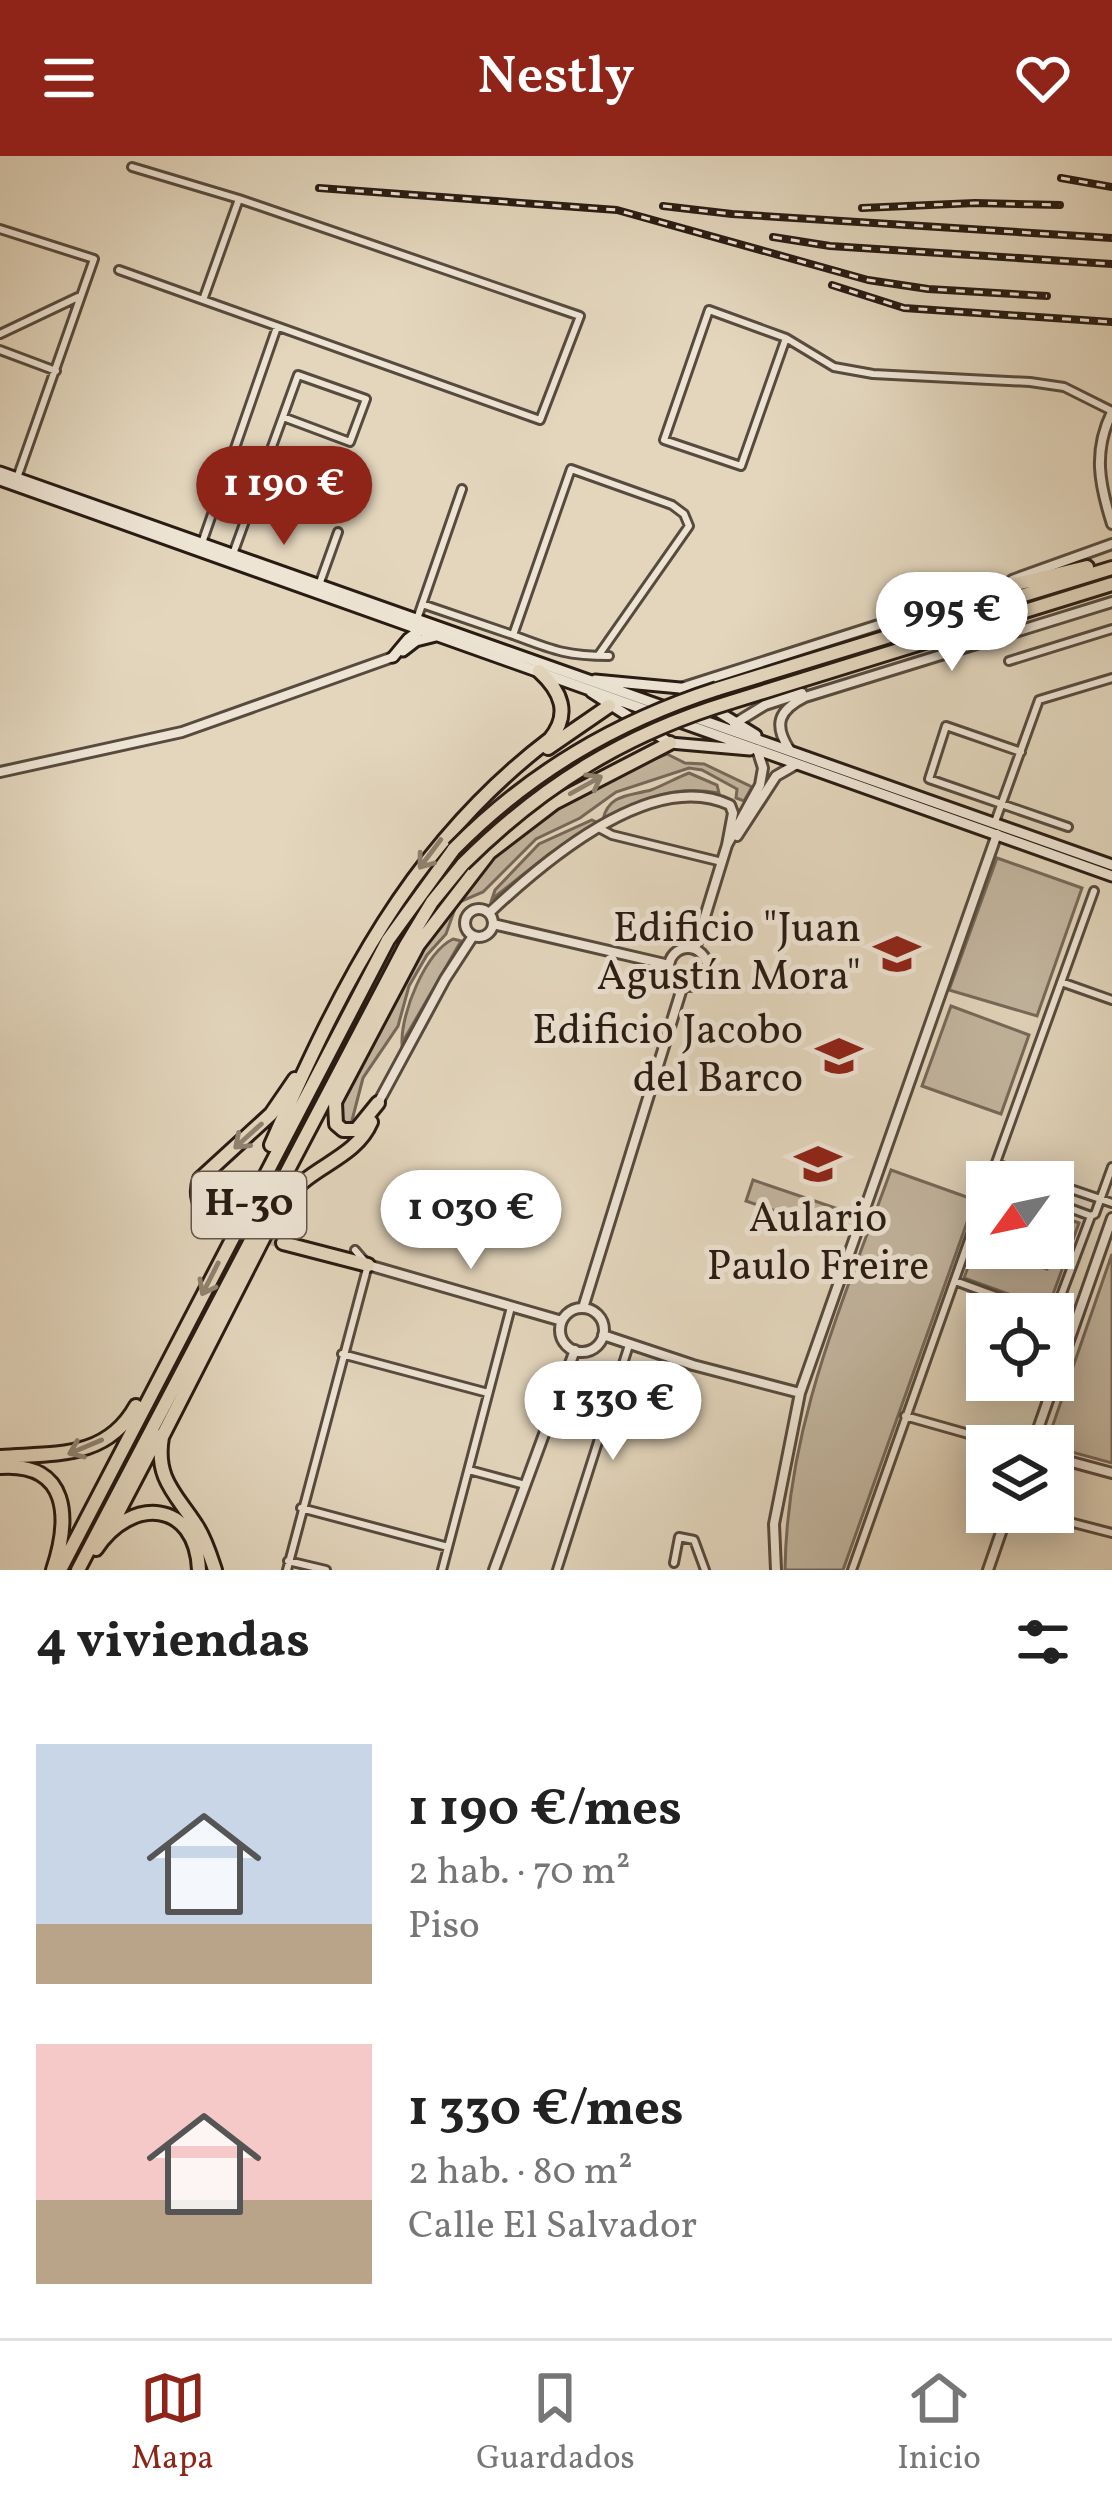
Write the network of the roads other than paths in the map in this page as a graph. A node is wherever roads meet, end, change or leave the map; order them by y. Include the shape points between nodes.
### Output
1 (132, 167) dead end
2 (238, 199) junction
3 (0, 229) edge
4 (119, 270) dead end
5 (81, 296) junction
6 (203, 300) junction
7 (277, 326) junction
8 (0, 334) edge
9 (786, 338) junction
10 (0, 350) edge
11 (56, 371) junction
12 (1112, 411) edge
13 (283, 417) junction
14 (1112, 444) edge
15 (1099, 448) junction
16 (0, 476) edge
17 (17, 478) junction
18 (462, 489) dead end
19 (38, 493) junction
20 (81, 500) junction
21 (109, 518) junction
22 (138, 520) junction
23 (1112, 524) edge
24 (338, 532) dead end
25 (171, 540) junction
26 (202, 543) junction
27 (1112, 544) edge
28 (233, 554) junction
29 (212, 555) junction
30 (1112, 565) edge
31 (251, 568) junction
32 (288, 581) junction
33 (320, 585) junction
34 (1112, 588) edge
35 (979, 593) junction
36 (1112, 602) edge
37 (350, 604) junction
38 (422, 604) junction
39 (402, 622) junction
40 (419, 624) junction
41 (1112, 629) edge
42 (439, 635) junction
43 (513, 635) junction
44 (408, 639) junction
45 (598, 656) junction
46 (609, 656) dead end
47 (393, 657) junction
48 (514, 658) junction
49 (1009, 661) dead end
50 (539, 671) junction
51 (1112, 678) edge
52 (640, 683) junction
53 (588, 684) junction
54 (680, 688) junction
55 (830, 689) junction
56 (618, 700) junction
57 (726, 707) junction
58 (728, 728) junction
59 (670, 743) junction
60 (758, 745) junction
61 (706, 746) junction
62 (789, 748) junction
63 (1021, 752) junction
64 (797, 764) junction
65 (511, 771) junction
66 (0, 772) edge
67 (1002, 803) junction
68 (1068, 827) dead end
69 (599, 828) junction
70 (996, 829) junction
71 (492, 849) junction
72 (725, 853) junction
73 (1112, 865) edge
74 (1112, 876) edge
75 (1094, 891) dead end
76 (489, 913) junction
77 (493, 924) junction
78 (473, 935) junction
79 (406, 945) junction
80 (695, 949) junction
81 (669, 965) junction
82 (1061, 982) junction
83 (683, 985) junction
84 (1112, 1000) edge
85 (319, 1043) junction
86 (321, 1103) junction
87 (378, 1103) junction
88 (997, 1161) edge
89 (1112, 1167) edge
90 (1074, 1190) edge
91 (1101, 1199) junction
92 (1112, 1202) edge
93 (1074, 1210) edge
94 (1091, 1216) junction
95 (1112, 1218) edge
96 (224, 1226) dead end
97 (267, 1232) junction
98 (283, 1243) tunnel mouth
99 (227, 1245) junction
100 (966, 1249) edge
101 (355, 1250) dead end
102 (368, 1265) junction
103 (955, 1281) junction
104 (987, 1293) edge
105 (1059, 1293) edge
106 (511, 1306) junction
107 (583, 1308) junction
108 (562, 1321) junction
109 (185, 1329) junction
110 (603, 1335) junction
111 (630, 1344) junction
112 (575, 1350) junction
113 (342, 1354) junction
114 (488, 1393) junction
115 (800, 1393) junction
116 (174, 1409) junction
117 (905, 1416) junction
118 (1039, 1425) edge
119 (966, 1433) edge
120 (0, 1457) edge
121 (1074, 1463) edge
122 (0, 1467) edge
123 (469, 1470) junction
124 (1112, 1473) edge
125 (525, 1484) junction
126 (301, 1508) junction
127 (1074, 1523) edge
128 (1001, 1533) edge
129 (1112, 1533) edge
130 (100, 1542) junction
131 (448, 1546) junction
132 (674, 1563) dead end
133 (288, 1566) edge
134 (56, 1570) edge
135 (80, 1570) edge
136 (199, 1570) edge
137 (215, 1570) edge
138 (326, 1570) edge
139 (442, 1570) edge
140 (494, 1570) edge
141 (557, 1570) edge
142 (705, 1570) edge
143 (776, 1570) edge
144 (852, 1570) edge
145 (988, 1570) edge

1 - 2 street
2 - 6 street
2 - 7 street via 580,316 540,420
3 - 5 street via 94,259
4 - 6 street
5 - 8 street
5 - 11 street
6 - 7 street
7 - 26 street
9 - 9 street via 741,466 664,440 709,310
9 - 12 street via 834,367 1047,384
10 - 11 street
11 - 17 street
12 - 15 street
13 - 13 street via 298,375 366,399 350,442
13 - 28 street
14 - 15 street
15 - 23 street
16 - 17 main road
16 - 19 main road
17 - 19 main road
17 - 20 main road
18 - 38 street
19 - 21 main road
20 - 21 main road
20 - 22 main road
21 - 22 main road
21 - 25 main road
22 - 26 main road
24 - 33 street
25 - 26 main road
25 - 29 main road
26 - 28 main road
26 - 29 main road
27 - 35 street
28 - 29 main road
28 - 31 main road
28 - 33 main road
29 - 31 main road
30 - 35 highway
30 - 99 highway, H-30, bridge via 637,718 512,795 454,850 388,940
31 - 32 main road
32 - 33 main road
32 - 37 main road
33 - 37 main road
33 - 40 main road
34 - 57 highway, H-30
35 - 54 street
36 - 55 street
37 - 39 main road
38 - 40 street
38 - 43 street
39 - 40 main road
39 - 44 main road
40 - 42 main road
40 - 44 main road
40 - 48 main road
41 - 49 street
42 - 47 main road
42 - 48 main road
43 - 45 street via 569,656
43 - 45 street via 571,469 672,505 689,526
44 - 47 main road
45 - 46 street
47 - 66 street via 182,732
48 - 50 main road
48 - 53 main road
50 - 53 main road
50 - 65 highway via 561,699 560,724
51 - 63 street via 1039,700
52 - 53 main road
52 - 54 main road
52 - 56 main road
53 - 56 main road
53 - 56 main road
54 - 57 main road
55 - 58 street via 765,705
55 - 62 street via 784,710 778,729
56 - 58 main road
56 - 59 main road via 626,718
56 - 65 highway
57 - 58 main road
57 - 79 highway, H-30, bridge via 647,731 525,806 463,864
58 - 60 main road
58 - 60 main road
58 - 61 main road
59 - 61 main road
71 -> 59 highway via 554,803
60 - 61 main road via 747,752
60 - 62 main road
60 - 64 main road
60 - 72 street via 760,785
62 - 70 main road
63 - 67 street
63 - 67 street via 946,726 929,779
64 - 70 main road
64 - 72 street via 776,776
65 -> 85 highway via 416,872
67 - 68 street
67 - 70 street
69 - 72 street
69 - 72 street via 646,803 698,796 733,808
69 - 76 street
70 - 73 main road
70 - 74 main road
70 - 115 street
71 - 79 highway
71 - 87 highway via 418,945 335,1102 336,1124 356,1130
72 - 80 street
75 - 82 street
76 - 77 street
76 - 78 street via 466,916
77 - 78 street via 488,934
77 - 81 street
78 - 87 street
79 - 86 highway, H-30
80 - 81 street via 679,950
80 - 83 street via 706,973
81 - 83 street
82 - 84 street
82 - 88 street
83 - 107 street
85 -> 96 highway via 271,1114 200,1179 198,1201
85 - 99 highway
86 - 97 highway
86 - 135 highway, H-30
87 - 97 highway via 354,1147 302,1182
89 - 91 street
90 - 91 street
91 - 92 street
91 - 94 street
93 - 94 street
94 - 105 street
95 - 118 street
97 - 116 highway
98 - 102 highway
99 -> 109 highway, H-30
100 - 103 street
101 - 102 street
102 - 106 street
102 - 113 street
103 - 104 street
103 - 117 street
106 - 108 street
106 - 114 street
107 - 108 street
107 - 110 street via 599,1316
108 - 112 street via 563,1340
109 -> 120 highway via 112,1434 62,1456
109 - 134 highway, H-30
110 - 111 street
110 - 112 street via 595,1347
111 - 115 street
111 - 141 street
112 - 125 street
113 - 114 street
113 - 126 street
114 - 123 street
115 - 143 street via 774,1524
116 - 130 highway
116 - 137 highway via 162,1437 161,1474 199,1528
117 - 119 street
117 - 144 street
121 - 124 street
122 - 134 highway via 42,1474 63,1503
123 - 125 street
123 - 131 street
125 - 140 street
126 - 131 street
126 - 133 street
127 - 129 street
128 - 145 street
130 - 135 highway
130 - 136 highway via 130,1516 165,1514 190,1535
131 - 139 street
132 - 142 street via 679,1537 694,1540
133 - 138 street

